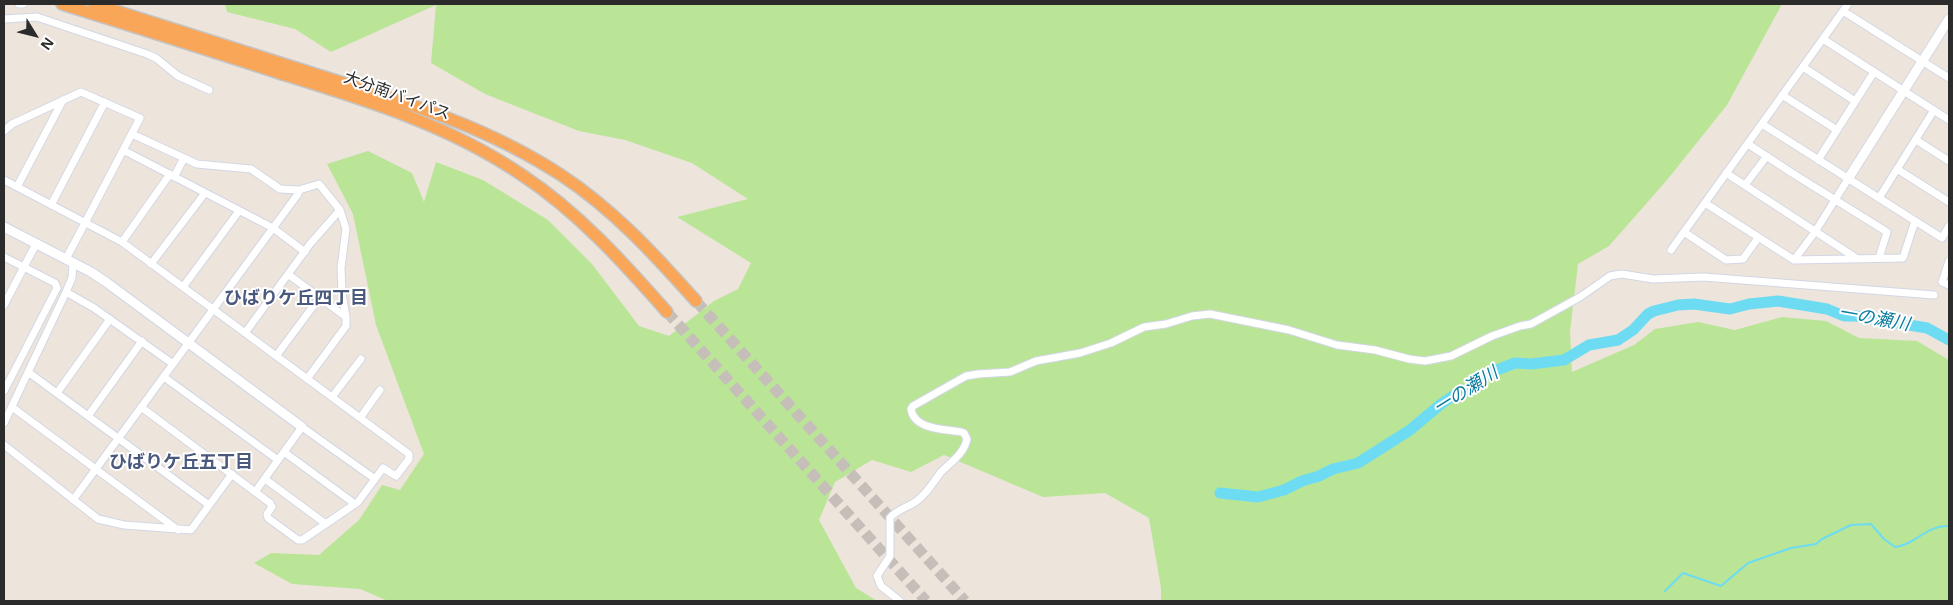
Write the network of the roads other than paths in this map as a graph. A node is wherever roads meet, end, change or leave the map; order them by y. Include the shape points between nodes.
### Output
1 (18, 4) edge
2 (23, 4) edge
3 (62, 4) edge
4 (94, 4) edge
5 (1848, 4) edge
6 (1843, 11) junction
7 (4, 19) edge
8 (1949, 19) edge
9 (1823, 39) junction
10 (1922, 61) junction
11 (1802, 67) junction
12 (1874, 72) junction
13 (1949, 78) edge
14 (209, 90) dead end
15 (1904, 90) junction
16 (1782, 95) junction
17 (63, 99) junction
18 (1855, 101) junction
19 (105, 102) junction
20 (1934, 110) junction
21 (1949, 120) edge
22 (1762, 124) junction
23 (1837, 130) junction
24 (4, 131) edge
25 (132, 134) junction
26 (1916, 140) junction
27 (1748, 144) junction
28 (123, 150) junction
29 (1766, 156) junction
30 (184, 158) junction
31 (1818, 160) junction
32 (1949, 161) edge
33 (1897, 169) junction
34 (1726, 173) junction
35 (172, 176) junction
36 (1848, 179) junction
37 (4, 180) edge
38 (1745, 185) junction
39 (17, 188) junction
40 (298, 190) junction
41 (205, 193) junction
42 (1879, 198) junction
43 (1834, 200) junction
44 (1949, 202) edge
45 (1705, 203) junction
46 (51, 205) junction
47 (340, 210) junction
48 (239, 211) junction
49 (1915, 221) junction
50 (85, 223) junction
51 (1949, 226) edge
52 (4, 227) edge
53 (273, 228) junction
54 (1684, 232) junction
55 (1815, 232) junction
56 (1758, 238) junction
57 (122, 242) junction
58 (36, 244) junction
59 (1671, 250) dead end
60 (305, 252) junction
61 (4, 257) edge
62 (1856, 258) junction
63 (1879, 258) junction
64 (1794, 260) junction
65 (1949, 261) edge
66 (70, 262) junction
67 (151, 264) junction
68 (24, 267) junction
69 (289, 275) junction
70 (1949, 285) edge
71 (183, 288) junction
72 (66, 292) junction
73 (1934, 295) dead end
74 (320, 297) junction
75 (696, 301) tunnel mouth
76 (4, 304) edge
77 (213, 310) junction
78 (667, 312) tunnel mouth
79 (346, 317) junction
80 (110, 319) junction
81 (245, 333) junction
82 (142, 341) junction
83 (188, 343) junction
84 (276, 356) junction
85 (362, 359) dead end
86 (173, 364) junction
87 (28, 372) junction
88 (164, 376) junction
89 (307, 379) junction
90 (380, 390) dead end
91 (4, 392) edge
92 (57, 393) junction
93 (332, 397) junction
94 (12, 407) junction
95 (142, 407) junction
96 (88, 416) junction
97 (360, 418) junction
98 (4, 423) edge
99 (302, 427) junction
100 (118, 438) junction
101 (4, 445) edge
102 (284, 452) junction
103 (278, 460) junction
104 (96, 469) junction
105 (232, 474) junction
106 (264, 479) junction
107 (375, 479) junction
108 (255, 492) junction
109 (73, 500) junction
110 (355, 504) junction
111 (209, 505) junction
112 (326, 524) junction
113 (178, 530) junction
114 (900, 601) edge

1 - 2 street
3 - 78 highway, 大分南バイパス via 367,101 435,126 465,141 503,162 554,198 600,239
4 - 75 highway, 大分南バイパス via 421,108 497,138 562,176 600,204 639,238
5 - 6 street
6 - 9 street
6 - 10 street
7 - 14 street via 37,17 147,54 178,76
8 - 10 street
9 - 11 street
9 - 12 street
10 - 13 street
10 - 15 street
11 - 16 street
11 - 18 street
12 - 15 street
12 - 18 street
15 - 20 street
15 - 36 street
16 - 22 street
16 - 23 street
17 - 19 street via 81,92
17 - 24 street
17 - 39 street
18 - 23 street
19 - 25 street via 140,118
19 - 46 street
20 - 21 street
20 - 26 street
22 - 27 street
22 - 31 street
23 - 31 street
25 - 28 street
25 - 30 street
26 - 32 street
26 - 33 street
27 - 29 street
27 - 34 street
28 - 35 street
28 - 50 street
29 - 38 street
29 - 43 street
30 - 35 street
30 - 40 street via 205,165 246,168 274,187
31 - 36 street
33 - 42 street
33 - 44 street
34 - 38 street
34 - 45 street
35 - 41 street
35 - 57 street
36 - 42 street
36 - 43 street
37 - 39 street
38 - 55 street
39 - 46 street
40 - 47 street via 319,184
40 - 53 street
41 - 48 street
41 - 67 street
42 - 49 street
43 - 55 street
43 - 63 street via 1887,232
45 - 54 street
45 - 56 street
46 - 50 street
47 - 60 street
47 - 79 street via 346,229 341,268
48 - 53 street
48 - 71 street
49 - 51 street via 1942,238
49 - 63 street via 1903,258
50 - 57 street
50 - 66 street
52 - 58 street
53 - 60 street
53 - 77 street
54 - 56 street via 1726,260 1743,259
54 - 59 street
55 - 62 street
55 - 64 street
56 - 64 street
57 - 67 street
58 - 66 street
58 - 68 street
60 - 69 street
61 - 68 street
62 - 63 street
62 - 64 street
65 - 70 street via 1942,282
66 - 72 street via 72,278
66 - 83 street via 106,282
67 - 71 street
68 - 76 street
68 - 91 street via 55,283 57,288
69 - 74 street
69 - 81 street
71 - 77 street
72 - 80 street
72 - 87 street
73 - 114 street via 1704,276 1653,279 1622,274 1610,276 1531,324 1506,330 1451,356 1434,360 1409,359 1336,345 1289,330 1210,314 1144,327 1111,344 1036,361 1010,372 966,376 911,409 923,424 961,432 967,439 958,456 920,498 890,518 890,554 877,576 882,586
74 - 79 street
74 - 84 street
77 - 81 street
77 - 83 street
79 - 89 street via 346,326
80 - 82 street
80 - 92 street
81 - 84 street
82 - 86 street
82 - 96 street
83 - 86 street
83 - 99 street
84 - 89 street
85 - 93 street
86 - 88 street
87 - 92 street
87 - 94 street
88 - 95 street
88 - 103 street
89 - 93 street
90 - 97 street
92 - 96 street
93 - 97 street
94 - 98 street
94 - 104 street
95 - 100 street
95 - 105 street
96 - 100 street
97 - 107 street via 409,454 409,459 396,476 383,468
99 - 102 street
99 - 107 street
100 - 104 street
100 - 111 street
101 - 109 street
102 - 103 street
102 - 110 street
103 - 106 street
104 - 109 street
104 - 113 street
105 - 108 street
105 - 111 street
106 - 108 street
106 - 112 street
107 - 110 street
108 - 112 street via 272,507 268,518 298,540
109 - 113 street via 101,520
110 - 112 street
111 - 113 street via 191,530

